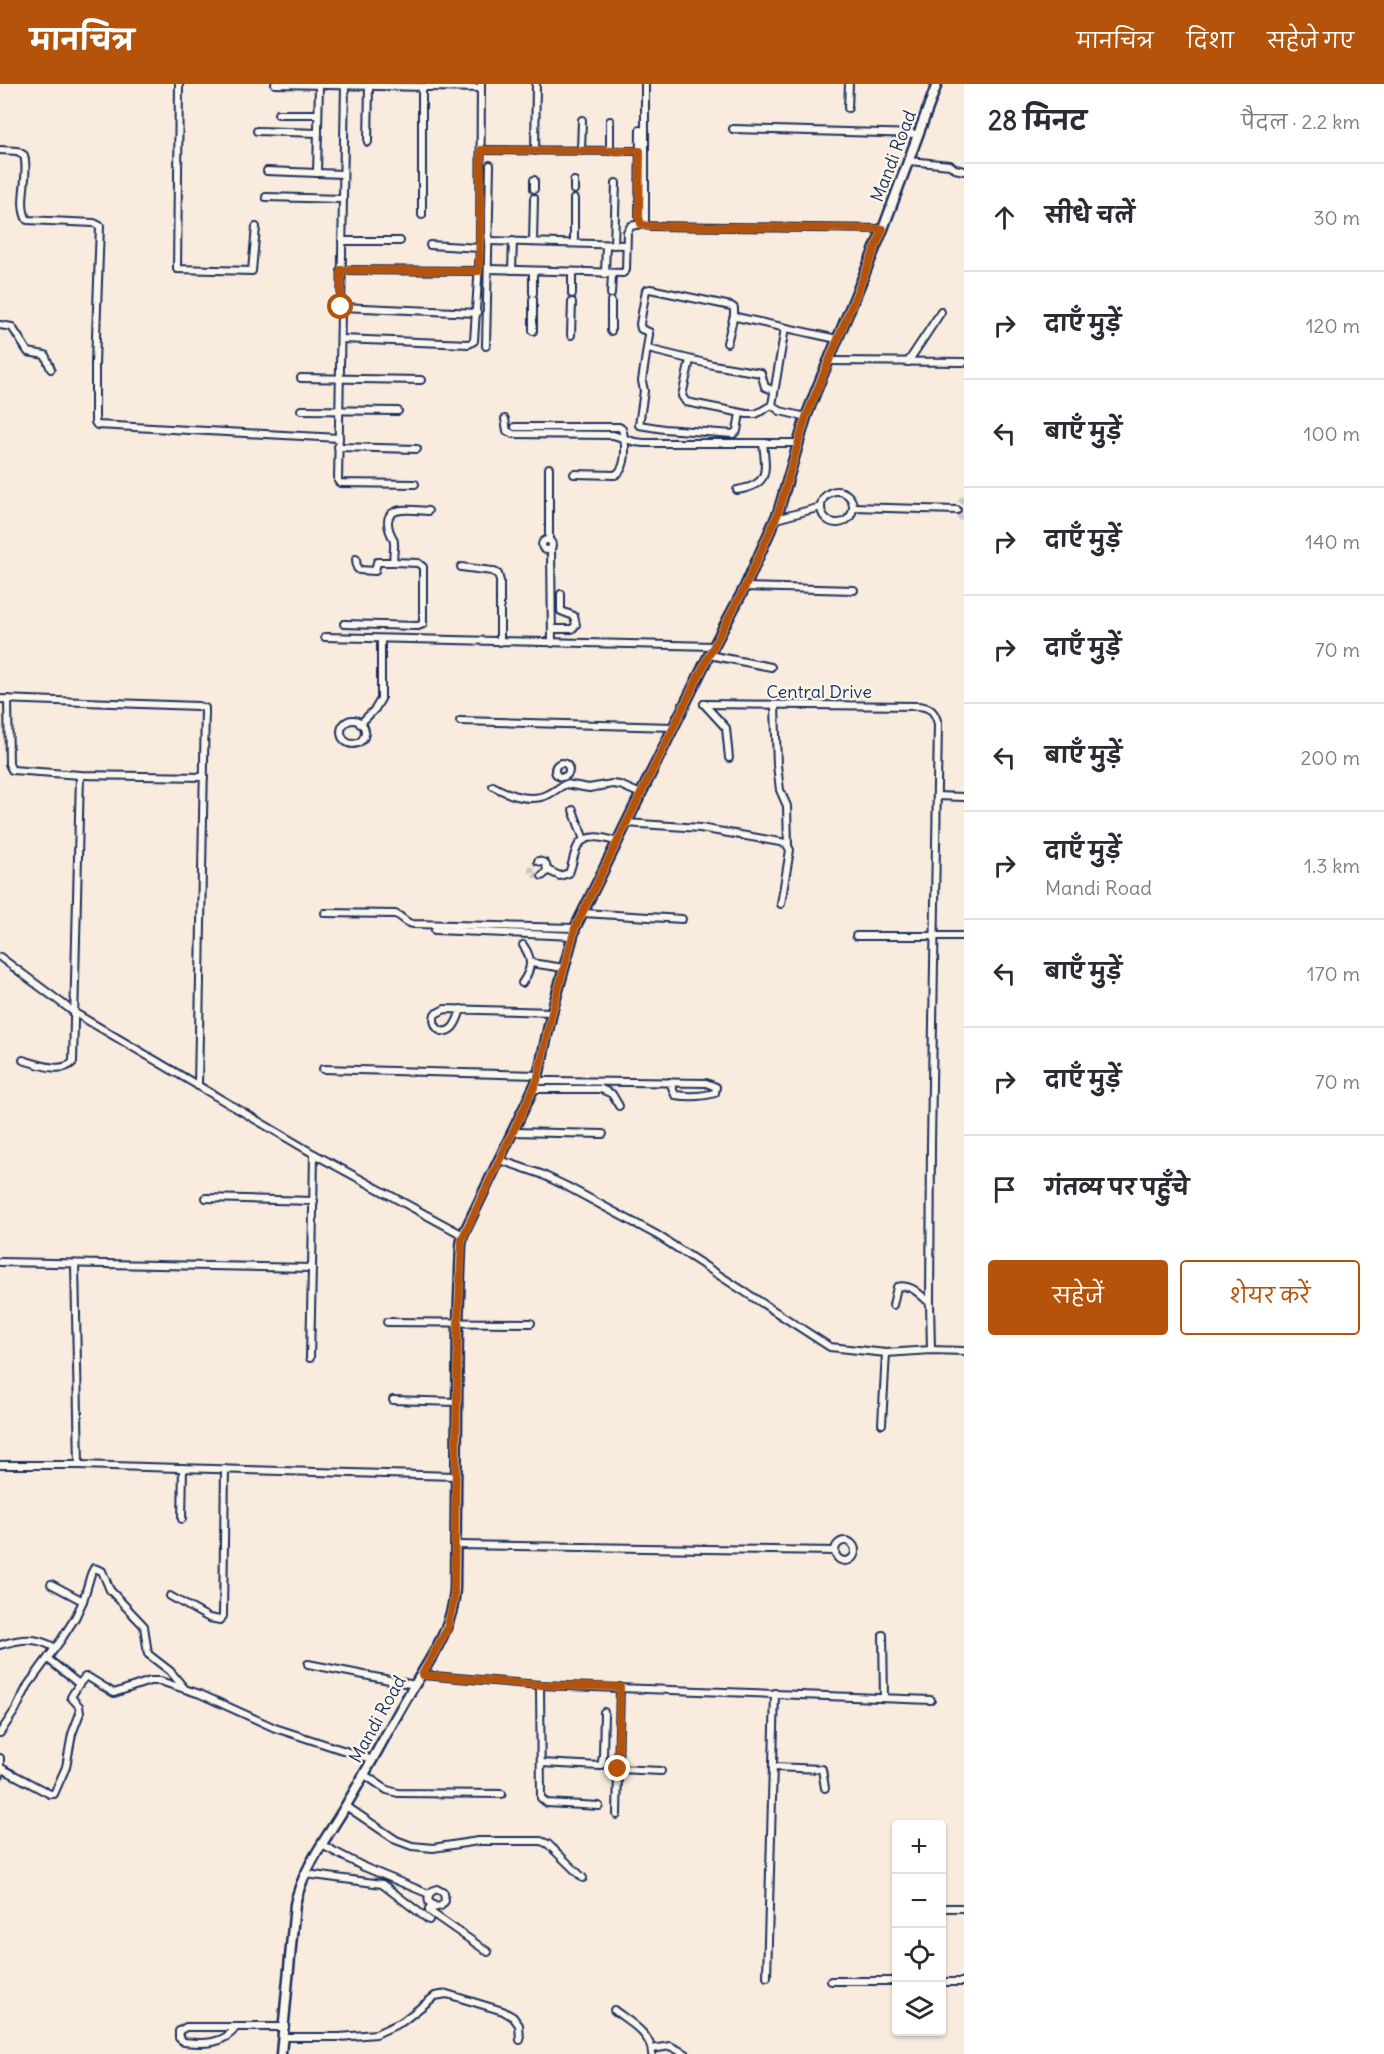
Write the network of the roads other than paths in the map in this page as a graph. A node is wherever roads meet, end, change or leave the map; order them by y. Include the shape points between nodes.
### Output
1 (179, 84) edge
2 (275, 84) edge
3 (536, 84) edge
4 (645, 84) edge
5 (849, 84) edge
6 (937, 84) edge
7 (319, 85) edge
8 (345, 85) edge
9 (369, 86) edge
10 (425, 86) edge
11 (481, 86) edge
12 (848, 108) dead end
13 (278, 114) dead end
14 (318, 114) junction
15 (582, 120) dead end
16 (610, 121) dead end
17 (733, 129) dead end
18 (640, 130) dead end
19 (257, 131) dead end
20 (318, 133) junction
21 (919, 134) junction
22 (368, 142) dead end
23 (0, 150) edge
24 (481, 150) junction
25 (535, 151) junction
26 (581, 151) junction
27 (610, 151) junction
28 (640, 151) junction
29 (909, 161) junction
30 (490, 165) dead end
31 (267, 171) dead end
32 (964, 171) edge
33 (316, 173) junction
34 (343, 174) junction
35 (534, 180) dead end
36 (574, 181) dead end
37 (616, 183) dead end
38 (534, 189) dead end
39 (574, 190) dead end
40 (266, 197) dead end
41 (534, 198) dead end
42 (343, 199) junction
43 (574, 199) dead end
44 (422, 215) dead end
45 (643, 224) junction
46 (256, 227) dead end
47 (883, 229) junction
48 (342, 241) junction
49 (400, 241) dead end
50 (489, 241) junction
51 (513, 241) junction
52 (533, 242) junction
53 (573, 243) junction
54 (430, 245) dead end
55 (606, 245) junction
56 (614, 245) junction
57 (626, 245) junction
58 (480, 248) junction
59 (488, 269) junction
60 (341, 270) junction
61 (512, 270) junction
62 (479, 271) junction
63 (533, 271) junction
64 (572, 272) junction
65 (608, 274) junction
66 (572, 294) dead end
67 (572, 302) dead end
68 (341, 307) junction
69 (941, 312) dead end
70 (477, 313) junction
71 (734, 315) junction
72 (0, 325) edge
73 (785, 328) junction
74 (533, 331) dead end
75 (611, 331) dead end
76 (572, 335) dead end
77 (341, 339) junction
78 (837, 339) junction
79 (727, 343) dead end
80 (486, 346) dead end
81 (648, 349) junction
82 (690, 360) junction
83 (830, 361) junction
84 (908, 362) junction
85 (964, 362) edge
86 (51, 369) dead end
87 (302, 378) dead end
88 (340, 379) junction
89 (421, 380) dead end
90 (773, 390) junction
91 (772, 405) junction
92 (301, 410) dead end
93 (339, 411) junction
94 (398, 411) dead end
95 (740, 413) junction
96 (806, 417) junction
97 (505, 419) dead end
98 (515, 427) dead end
99 (339, 438) junction
100 (624, 438) junction
101 (763, 443) junction
102 (799, 443) junction
103 (338, 447) junction
104 (417, 449) dead end
105 (549, 468) dead end
106 (573, 474) dead end
107 (415, 484) dead end
108 (737, 490) dead end
109 (821, 507) junction
110 (854, 507) junction
111 (957, 510) dead end
112 (428, 511) dead end
113 (776, 519) junction
114 (356, 559) dead end
115 (394, 562) junction
116 (461, 567) dead end
117 (745, 587) junction
118 (854, 590) dead end
119 (561, 594) dead end
120 (344, 624) dead end
121 (365, 624) junction
122 (552, 629) junction
123 (325, 638) dead end
124 (365, 639) junction
125 (381, 640) junction
126 (500, 642) junction
127 (552, 643) junction
128 (714, 646) junction
129 (709, 655) junction
130 (771, 668) dead end
131 (4, 699) edge
132 (775, 706) junction
133 (460, 721) dead end
134 (360, 724) dead end
135 (673, 727) junction
136 (729, 758) dead end
137 (80, 775) junction
138 (564, 776) dead end
139 (204, 777) junction
140 (566, 784) junction
141 (493, 786) dead end
142 (641, 794) junction
143 (937, 796) junction
144 (964, 797) edge
145 (573, 810) dead end
146 (626, 823) junction
147 (584, 840) junction
148 (617, 842) junction
149 (788, 845) junction
150 (538, 861) dead end
151 (547, 870) junction
152 (542, 876) dead end
153 (781, 904) dead end
154 (583, 913) junction
155 (325, 914) dead end
156 (682, 919) dead end
157 (435, 930) dead end
158 (574, 932) junction
159 (935, 935) junction
160 (856, 936) dead end
161 (964, 936) edge
162 (523, 945) dead end
163 (0, 957) edge
164 (531, 963) junction
165 (564, 968) junction
166 (522, 983) dead end
167 (461, 1009) junction
168 (552, 1012) junction
169 (75, 1013) junction
170 (24, 1060) dead end
171 (322, 1069) dead end
172 (536, 1082) junction
173 (670, 1082) junction
174 (198, 1086) junction
175 (619, 1106) dead end
176 (513, 1132) junction
177 (603, 1134) dead end
178 (315, 1154) junction
179 (500, 1160) junction
180 (206, 1198) dead end
181 (314, 1201) junction
182 (463, 1235) junction
183 (0, 1262) edge
184 (75, 1264) junction
185 (312, 1268) junction
186 (930, 1303) junction
187 (893, 1305) dead end
188 (387, 1322) dead end
189 (531, 1323) dead end
190 (458, 1324) junction
191 (931, 1350) junction
192 (964, 1351) edge
193 (886, 1353) junction
194 (310, 1358) dead end
195 (393, 1400) dead end
196 (457, 1402) junction
197 (882, 1424) dead end
198 (0, 1465) edge
199 (79, 1465) junction
200 (183, 1468) junction
201 (225, 1470) junction
202 (455, 1476) junction
203 (182, 1519) dead end
204 (456, 1545) junction
205 (835, 1551) dead end
206 (51, 1584) dead end
207 (170, 1596) dead end
208 (83, 1601) junction
209 (884, 1635) dead end
210 (0, 1645) edge
211 (55, 1648) junction
212 (48, 1659) junction
213 (308, 1664) dead end
214 (422, 1675) junction
215 (79, 1684) junction
216 (415, 1685) junction
217 (540, 1685) junction
218 (620, 1687) junction
219 (184, 1689) junction
220 (775, 1693) junction
221 (884, 1698) junction
222 (931, 1700) dead end
223 (604, 1712) dead end
224 (0, 1733) edge
225 (0, 1758) edge
226 (373, 1760) junction
227 (540, 1763) junction
228 (1, 1767) edge
229 (773, 1767) junction
230 (618, 1769) junction
231 (661, 1771) dead end
232 (0, 1775) edge
233 (365, 1775) junction
234 (825, 1788) dead end
235 (502, 1794) dead end
236 (346, 1806) junction
237 (600, 1806) dead end
238 (617, 1815) dead end
239 (322, 1845) junction
240 (306, 1874) junction
241 (583, 1878) dead end
242 (429, 1894) junction
243 (436, 1907) junction
244 (946, 1908) edge
245 (964, 1908) edge
246 (429, 1920) dead end
247 (488, 1952) dead end
248 (767, 1977) dead end
249 (831, 1981) dead end
250 (892, 1982) edge
251 (946, 1982) edge
252 (964, 1982) edge
253 (614, 2010) dead end
254 (236, 2027) junction
255 (284, 2032) junction
256 (520, 2040) dead end
257 (652, 2051) edge
258 (281, 2054) edge
259 (686, 2054) edge

1 - 46 street via 177,269 252,271
2 - 7 street
3 - 25 street
4 - 45 street
5 - 12 street
6 - 21 street, Mandi Road
7 - 8 street
7 - 14 street
8 - 9 street
8 - 34 street
9 - 10 street
9 - 22 street
10 - 11 street
10 - 44 street
11 - 24 street
13 - 14 street
14 - 20 street
15 - 26 street
16 - 27 street
17 - 21 street
18 - 28 street
19 - 20 street
20 - 33 street
21 - 29 street, Mandi Road
23 - 99 street via 24,155 27,220 100,226 97,425
24 - 25 street
24 - 58 street
25 - 26 street
26 - 27 street
27 - 28 street
28 - 45 street via 639,217
29 - 32 street via 950,165
29 - 47 street, Mandi Road
30 - 50 street
31 - 33 street
33 - 34 street
34 - 42 street
35 - 38 street
36 - 39 street
37 - 56 street
40 - 42 street
41 - 52 street
42 - 48 street
43 - 53 street
45 - 47 street
45 - 57 street via 628,228
47 - 78 street, Mandi Road
48 - 49 street
48 - 60 street
50 - 51 street
50 - 59 street
51 - 52 street
51 - 61 street
52 - 53 street
53 - 55 street
54 - 58 street
55 - 56 street
55 - 65 street
56 - 57 street
57 - 65 street via 625,272
58 - 62 street
59 - 61 street
59 - 80 street
60 - 62 street
60 - 68 street
61 - 63 street
62 - 70 street
63 - 64 street
63 - 74 street
64 - 65 street
64 - 66 street
65 - 75 street
67 - 76 street
68 - 70 street
68 - 77 street
69 - 84 street
70 - 77 street via 473,343
71 - 73 street
71 - 79 street
71 - 81 street via 733,307 648,290 640,324 649,333
72 - 86 street via 12,327 26,350 45,355
73 - 78 street
73 - 90 street
77 - 88 street
78 - 83 street, Mandi Road
81 - 82 street
81 - 95 street via 639,425 732,434 737,432
82 - 90 street via 761,373 765,387
82 - 95 street via 684,401
83 - 84 street
83 - 96 street, Mandi Road
84 - 85 street
87 - 88 street
88 - 89 street
88 - 93 street
90 - 91 street
91 - 95 street via 756,414
91 - 96 street
92 - 93 street
93 - 94 street
93 - 99 street
96 - 102 street, Mandi Road
97 - 100 street via 507,431 513,434
98 - 100 street via 619,427
99 - 103 street
100 - 101 street via 644,443
100 - 106 street via 621,472
101 - 102 street
101 - 108 street via 764,476 754,487
102 - 113 street, Mandi Road
103 - 104 street
103 - 107 street via 339,482
105 - 122 street
109 - 110 street via 824,498 837,491 846,494
109 - 110 street via 824,517 837,524 847,520
109 - 113 street
110 - 111 street
112 - 115 street via 399,510 389,515
113 - 117 street, Mandi Road
114 - 115 street via 357,568 364,571 375,571 377,562
115 - 121 street via 423,567 423,624
116 - 126 street via 498,574
117 - 118 street
117 - 128 street, Mandi Road
119 - 122 street via 561,610 573,616 576,625 572,630
120 - 121 street
121 - 124 street
122 - 127 street
123 - 124 street
124 - 125 street
125 - 126 street
125 - 134 street via 381,699
126 - 127 street
127 - 128 street
128 - 129 street, Mandi Road
129 - 130 street
129 - 135 street, Mandi Road
131 - 137 street via 10,769
131 - 139 street via 204,707
132 - 136 street, Central Drive via 705,704 726,728
132 - 143 street, Central Drive via 924,706 933,711 938,724
132 - 149 street via 779,781 788,809
133 - 135 street
135 - 142 street, Mandi Road
137 - 139 street
137 - 169 street
138 - 140 street
139 - 174 street
140 - 141 street via 547,795 529,798
140 - 142 street via 589,788 620,785
142 - 146 street, Mandi Road
143 - 144 street
143 - 159 street
145 - 147 street
146 - 148 street, Mandi Road
146 - 149 street via 711,829
147 - 148 street via 596,837
147 - 151 street via 576,848 569,873 560,876
148 - 154 street, Mandi Road
149 - 153 street
150 - 151 street via 545,863
151 - 152 street
154 - 156 street
154 - 158 street, Mandi Road
155 - 158 street via 395,914 413,924
157 - 158 street
158 - 165 street, Mandi Road
159 - 160 street
159 - 161 street
159 - 186 street
162 - 164 street
163 - 169 street
164 - 165 street
164 - 166 street
165 - 168 street, Mandi Road
167 - 167 street via 448,1030 443,1032 434,1026 439,1011
167 - 168 street
168 - 172 street, Mandi Road
169 - 170 street via 71,1065 53,1068
169 - 174 street
171 - 172 street
172 - 173 street
172 - 175 street via 601,1089 612,1094
172 - 176 street, Mandi Road
173 - 173 street via 706,1083 716,1087 715,1093 675,1095
174 - 178 street
176 - 177 street
176 - 179 street, Mandi Road
178 - 181 street
178 - 182 street
179 - 182 street, Mandi Road
179 - 193 street via 541,1174 657,1235 824,1344
180 - 181 street
181 - 185 street
182 - 190 street, Mandi Road
183 - 184 street
184 - 185 street
184 - 199 street
185 - 194 street
186 - 187 street via 904,1286 897,1287
186 - 191 street
188 - 190 street
189 - 190 street
190 - 196 street, Mandi Road
191 - 192 street
191 - 193 street
193 - 197 street
195 - 196 street
196 - 202 street, Mandi Road
198 - 199 street
199 - 200 street
200 - 201 street
200 - 203 street
201 - 202 street
201 - 207 street via 223,1616 220,1620 210,1618
202 - 204 street, Mandi Road
204 - 205 street
204 - 214 street, Mandi Road via 451,1617
206 - 208 street
208 - 211 street
208 - 219 street via 91,1574 97,1568 112,1592 144,1626 148,1654 170,1671
209 - 221 street
210 - 211 street via 32,1639
211 - 212 street
212 - 215 street
212 - 224 street
213 - 216 street
214 - 216 street, Mandi Road
214 - 217 street
215 - 219 street via 88,1677 114,1693 152,1680
215 - 228 street via 71,1696 80,1713 66,1767 54,1794
216 - 226 street, Mandi Road
217 - 218 street
217 - 227 street
218 - 220 street
218 - 230 street
219 - 226 street via 268,1725
220 - 221 street
220 - 229 street
221 - 222 street
223 - 227 street via 601,1766
225 - 228 street
226 - 233 street, Mandi Road
227 - 237 street via 541,1798 547,1803
228 - 232 street
229 - 234 street via 822,1769
229 - 248 street
230 - 231 street
230 - 238 street
233 - 235 street via 398,1793
233 - 236 street, Mandi Road
236 - 239 street, Mandi Road
236 - 241 street via 396,1840 412,1846 433,1848 478,1840 541,1841
239 - 240 street, Mandi Road
239 - 242 street
240 - 246 street via 382,1884
240 - 255 street, Mandi Road via 295,1904
242 - 243 street via 429,1902
242 - 243 street via 436,1889 444,1893 445,1901
243 - 247 street via 429,1911
244 - 245 street
249 - 250 street
251 - 252 street
253 - 257 street via 647,2038
254 - 254 street via 186,2027 179,2031 179,2038 184,2042 215,2043
254 - 255 street
255 - 256 street via 340,2037 376,2034 402,2022 435,1996 447,1994 513,2017 519,2025
255 - 258 street, Mandi Road
257 - 259 street via 670,2046

